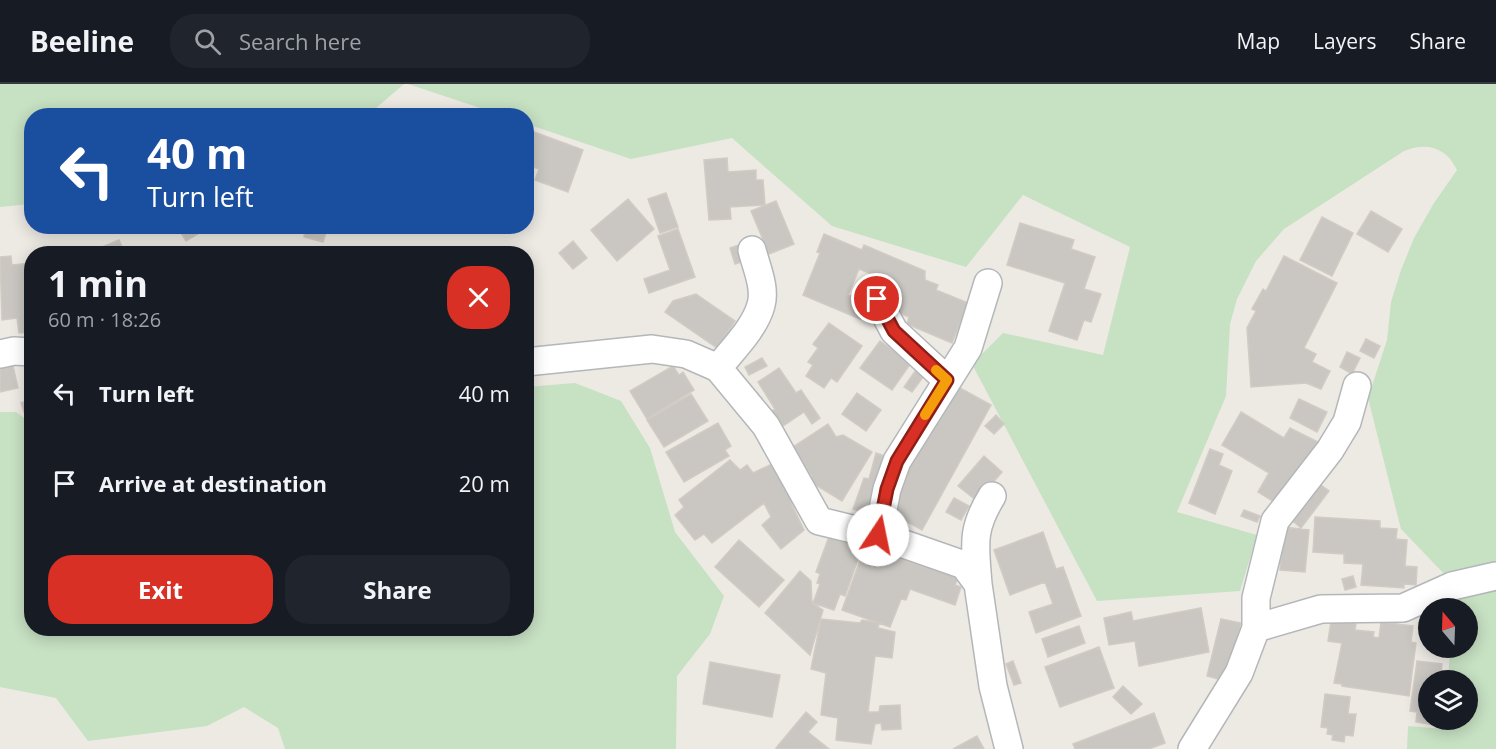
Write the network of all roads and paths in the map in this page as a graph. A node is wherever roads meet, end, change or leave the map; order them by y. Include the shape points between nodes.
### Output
1 (752, 250) dead end
2 (988, 283) dead end
3 (877, 299) dead end
4 (24, 352) edge
5 (0, 354) edge
6 (534, 361) edge
7 (718, 368) junction
8 (947, 380) junction
9 (1357, 386) dead end
10 (992, 496) dead end
11 (878, 535) junction
12 (1496, 576) edge
13 (978, 584) junction
14 (1256, 628) junction
15 (1009, 749) edge
16 (1192, 749) edge

1 - 7 street via 762,288 761,306
2 - 8 street via 968,348
3 - 8 street via 894,331
4 - 5 street
6 - 7 street via 652,349 686,354
7 - 11 street via 766,426 819,521
8 - 11 street via 897,461
9 - 14 street via 1347,422 1336,441 1275,520 1256,598
10 - 13 street via 978,518 976,530
11 - 13 street via 964,564
12 - 14 street via 1452,586 1403,608 1321,609
13 - 15 street via 993,686
14 - 16 street via 1239,673

